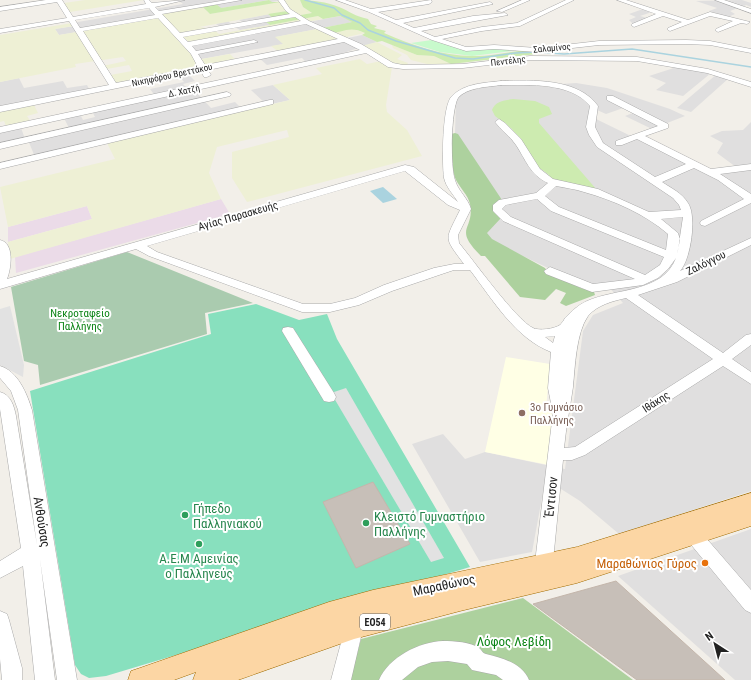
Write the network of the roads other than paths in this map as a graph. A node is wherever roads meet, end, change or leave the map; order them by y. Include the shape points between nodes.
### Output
1 (58, 0) edge
2 (182, 0) edge
3 (239, 0) edge
4 (280, 0) edge
5 (358, 0) edge
6 (428, 0) edge
7 (527, 0) edge
8 (571, 0) edge
9 (620, 0) edge
10 (718, 0) edge
11 (146, 1) edge
12 (341, 1) edge
13 (488, 2) edge
14 (642, 8) junction
15 (0, 9) edge
16 (371, 11) junction
17 (751, 11) edge
18 (632, 12) dead end
19 (502, 13) junction
20 (159, 14) junction
21 (662, 14) junction
22 (296, 15) junction
23 (72, 18) junction
24 (739, 21) junction
25 (308, 22) junction
26 (395, 22) junction
27 (688, 22) junction
28 (749, 23) edge
29 (440, 25) junction
30 (518, 25) junction
31 (634, 25) dead end
32 (670, 29) dead end
33 (79, 30) junction
34 (413, 30) junction
35 (718, 30) dead end
36 (0, 31) edge
37 (456, 34) junction
38 (177, 36) junction
39 (434, 39) junction
40 (488, 39) dead end
41 (343, 40) junction
42 (254, 42) dead end
43 (186, 45) junction
44 (500, 47) junction
45 (481, 48) junction
46 (367, 51) junction
47 (751, 51) edge
48 (194, 53) junction
49 (376, 56) junction
50 (318, 64) junction
51 (203, 69) junction
52 (275, 77) dead end
53 (216, 84) junction
54 (751, 85) edge
55 (115, 87) junction
56 (228, 94) junction
57 (610, 98) dead end
58 (102, 99) junction
59 (270, 102) dead end
60 (0, 110) edge
61 (243, 110) junction
62 (115, 120) junction
63 (499, 122) dead end
64 (0, 130) edge
65 (637, 136) junction
66 (125, 138) junction
67 (619, 143) dead end
68 (0, 146) edge
69 (695, 164) junction
70 (0, 166) edge
71 (749, 169) edge
72 (711, 172) junction
73 (654, 181) junction
74 (554, 183) junction
75 (600, 184) dead end
76 (539, 196) junction
77 (608, 198) junction
78 (751, 199) edge
79 (466, 209) junction
80 (644, 214) junction
81 (688, 216) junction
82 (656, 220) junction
83 (705, 223) dead end
84 (751, 241) edge
85 (0, 243) edge
86 (136, 245) junction
87 (671, 256) junction
88 (471, 267) junction
89 (550, 271) dead end
90 (645, 279) junction
91 (0, 281) edge
92 (661, 284) junction
93 (0, 285) edge
94 (627, 293) junction
95 (602, 299) junction
96 (564, 328) junction
97 (288, 331) dead end
98 (531, 333) junction
99 (751, 338) edge
100 (558, 348) junction
101 (572, 353) junction
102 (722, 360) junction
103 (0, 371) edge
104 (751, 379) edge
105 (0, 397) edge
106 (329, 397) dead end
107 (560, 413) junction
108 (556, 454) junction
109 (751, 501) edge
110 (751, 517) edge
111 (694, 536) junction
112 (30, 552) junction
113 (0, 570) edge
114 (543, 573) junction
115 (751, 604) edge
116 (0, 620) edge
117 (354, 628) junction
118 (12, 680) edge
119 (45, 680) edge
120 (67, 680) edge
121 (140, 680) edge
122 (205, 680) edge
123 (341, 680) edge
124 (389, 680) edge
125 (519, 680) edge

1 - 15 street
1 - 23 street
2 - 11 street
3 - 20 street
4 - 22 street, Πεντέλης
5 - 12 street
6 - 16 street via 429,2
7 - 19 street
8 - 30 street
9 - 14 street
10 - 17 street
11 - 20 street
11 - 23 street
12 - 16 street, Σαλαμίνος
13 - 19 street
13 - 26 street
14 - 18 street
14 - 21 street
16 - 26 street, Σαλαμίνος
17 - 28 street
19 - 29 street
19 - 30 street
20 - 33 street
20 - 38 street
21 - 27 street
21 - 31 street
22 - 25 street, Πεντέλης
22 - 38 street
23 - 33 street
23 - 36 street
24 - 27 street via 713,14
24 - 28 street
24 - 35 street
25 - 41 street, Πεντέλης
25 - 43 street
26 - 34 street, Σαλαμίνος
27 - 32 street
29 - 34 street
29 - 37 street
30 - 37 street
33 - 55 street
34 - 39 street, Σαλαμίνος
37 - 39 street
37 - 45 street
38 - 43 street
39 - 45 street, Σαλαμίνος via 461,48
40 - 44 street
41 - 46 street, Πεντέλης
41 - 51 street, Νικηφόρου Βρεττάκου
42 - 48 street
43 - 48 street
44 - 45 street, Σαλαμίνος
44 - 47 street, Σαλαμίνος via 537,50 599,44 686,42 710,43
46 - 49 street, Πεντέλης
46 - 50 street, Δ. Χατζή
48 - 51 street
49 - 50 street
49 - 54 street, Πεντέλης via 391,65 414,68 463,66 530,58 637,59 708,71
50 - 52 street
50 - 53 street, Δ. Χατζή
51 - 53 street
51 - 55 street, Νικηφόρου Βρεττάκου
53 - 56 street
53 - 58 street, Δ. Χατζή
55 - 58 street, Νικηφόρου Βρεττάκου
56 - 61 street
56 - 62 street
57 - 65 street via 666,126
58 - 60 street, Νικηφόρου Βρεττάκου
58 - 62 street
58 - 64 street, Δ. Χατζή
59 - 61 street
61 - 66 street
62 - 66 street
62 - 68 street
63 - 74 street via 520,144 536,172
65 - 67 street
65 - 69 street
66 - 70 street
69 - 72 street
69 - 73 street
71 - 72 street
72 - 78 street
73 - 79 street via 610,152 595,138 590,128 594,106 586,96 561,87 498,83 460,92 454,98 447,132 449,178
73 - 81 street via 681,199
74 - 76 street
74 - 77 street via 587,189
75 - 77 street via 609,195
76 - 87 street via 552,207
76 - 90 street via 503,202 497,207 507,218
77 - 80 street
78 - 83 street
79 - 86 street, Αγίας Παρασκευής via 452,203 411,169 404,168
79 - 88 street via 453,239
80 - 81 street
80 - 82 street
81 - 82 street
81 - 92 street via 680,262
82 - 87 street via 673,233
84 - 92 street, Ζαλόγγου
85 - 91 street via 6,258 5,270
86 - 88 street via 153,254 302,308 330,308 359,301 438,271 454,267
86 - 93 street, Αγίας Παρασκευής
87 - 90 street via 660,271
88 - 98 street via 512,317
89 - 90 street via 592,288
92 - 94 street, Έντισον
94 - 95 street, Έντισον
94 - 102 street
95 - 96 street, Έντισον via 576,313
95 - 101 street, Έντισον via 581,317
96 - 98 street via 551,333
96 - 100 street, Έντισον
97 - 106 street
98 - 100 street via 541,342
99 - 102 street, Ιθάκης
100 - 101 street
100 - 107 street, Έντισον via 554,389 555,402
101 - 107 street, Έντισον
102 - 104 street
102 - 108 street, Ιθάκης via 580,451
103 - 120 street, Ανθούσας via 17,388 25,410
105 - 112 street, Ανθούσας via 10,416
107 - 108 street, Έντισον
108 - 114 street, Έντισον
109 - 114 main road, Μαραθώνος / ΕΟ54 via 584,555
110 - 111 main road, Μαραθώνος / ΕΟ54
111 - 114 main road, Μαραθώνος / ΕΟ54 via 577,573
111 - 115 street
112 - 113 street, Ανθούσας
112 - 119 street, Ανθούσας
114 - 117 main road, Μαραθώνος / ΕΟ54 via 460,600
114 - 121 main road, Μαραθώνος / ΕΟ54 via 373,601 293,625
116 - 118 street via 12,668
117 - 122 main road, Μαραθώνος / ΕΟ54
117 - 123 street
124 - 125 street via 396,671 417,657 438,651 473,655 479,663 504,668

